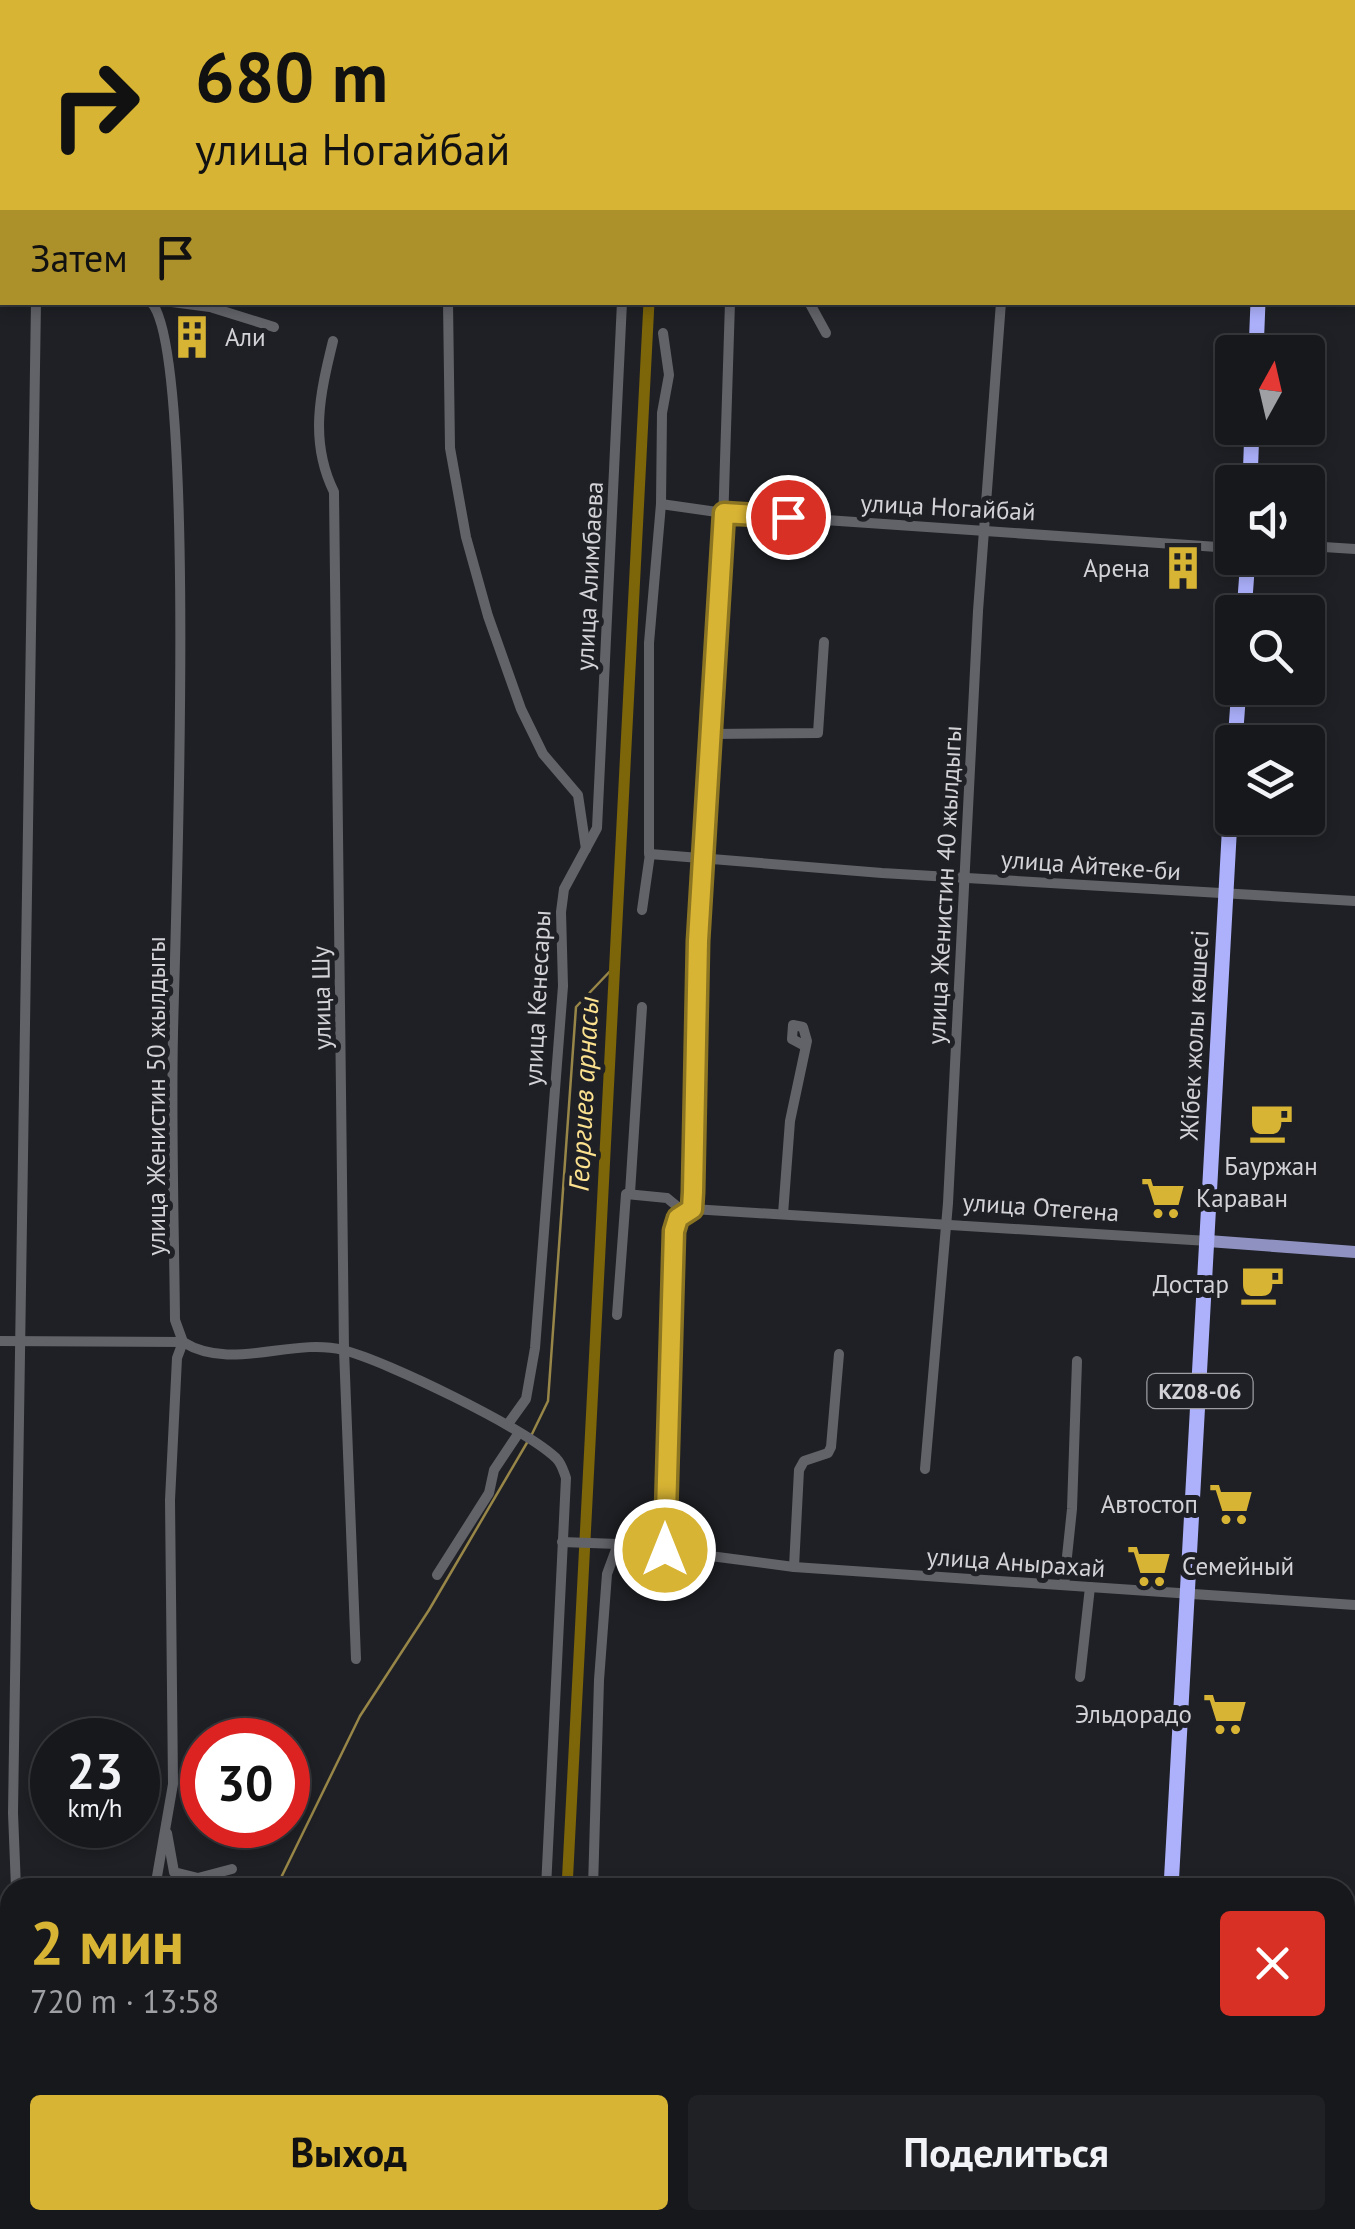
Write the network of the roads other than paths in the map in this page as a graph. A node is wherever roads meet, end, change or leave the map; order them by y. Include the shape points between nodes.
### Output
1 (36, 305) edge
2 (153, 305) edge
3 (195, 305) edge
4 (448, 305) edge
5 (622, 305) edge
6 (730, 305) edge
7 (811, 305) edge
8 (1001, 305) edge
9 (1258, 305) edge
10 (274, 327) dead end
11 (663, 333) dead end
12 (826, 334) dead end
13 (1257, 335) edge
14 (334, 341) dead end
15 (661, 504) junction
16 (724, 513) junction
17 (985, 529) junction
18 (1215, 547) edge
19 (1325, 547) edge
20 (1355, 549) edge
21 (824, 642) dead end
22 (712, 734) junction
23 (1229, 835) edge
24 (586, 848) junction
25 (649, 854) junction
26 (705, 860) junction
27 (967, 878) junction
28 (1226, 894) junction
29 (1355, 901) edge
30 (642, 910) dead end
31 (642, 1007) dead end
32 (804, 1046) dead end
33 (630, 1192) junction
34 (688, 1210) junction
35 (783, 1214) junction
36 (946, 1224) junction
37 (1208, 1241) junction
38 (1355, 1252) edge
39 (617, 1314) dead end
40 (0, 1341) edge
41 (23, 1341) junction
42 (183, 1342) junction
43 (344, 1350) junction
44 (839, 1354) dead end
45 (1077, 1361) dead end
46 (508, 1424) junction
47 (518, 1434) junction
48 (925, 1469) dead end
49 (562, 1542) junction
50 (614, 1544) junction
51 (665, 1550) junction
52 (794, 1567) junction
53 (438, 1575) dead end
54 (1064, 1584) junction
55 (1090, 1587) junction
56 (1189, 1593) junction
57 (1355, 1605) edge
58 (356, 1659) dead end
59 (1080, 1678) dead end
60 (168, 1834) junction
61 (232, 1869) dead end
62 (16, 1878) edge
63 (156, 1878) edge
64 (546, 1878) edge
65 (594, 1878) edge
66 (1172, 1878) edge

1 - 41 street
2 - 42 street, улица Женистин 50 жылдыгы via 163,322 175,432 182,790 173,1036 175,1320
3 - 10 street
4 - 24 street via 450,448 466,537 522,709 543,754 578,794
5 - 24 street, улица Алимбаева via 597,828
6 - 16 street
7 - 12 street
8 - 17 street, улица Женистин 40 жылдыгы
9 - 13 highway
11 - 15 street via 669,375
14 - 43 street, улица Шу via 317,422 318,454 334,492
15 - 16 street, улица Ногайбай
15 - 25 street via 649,642
16 - 17 street, улица Ногайбай
16 - 22 street
17 - 18 street, улица Ногайбай
17 - 27 street, улица Женистин 40 жылдыгы
19 - 20 street
21 - 22 street via 818,733
22 - 26 street
23 - 28 highway, Жібек жолы көшесі / KZ08-06
24 - 46 street, улица Кенесары via 564,889 561,912 563,986 536,1348 526,1400
25 - 26 street, улица Айтеке-би
25 - 30 street
26 - 27 street, улица Айтеке-би
26 - 34 street
27 - 28 street, улица Айтеке-би
27 - 36 street, улица Женистин 40 жылдыгы
28 - 29 street, улица Айтеке-би
28 - 37 highway, Жібек жолы көшесі / KZ08-06
31 - 33 street
32 - 35 street
33 - 34 street, улица Отегена via 668,1198
33 - 39 street
34 - 35 street, улица Отегена
34 - 51 street via 674,1231
35 - 36 street, улица Отегена
36 - 37 street, улица Отегена
36 - 48 street, улица Женистин 40 жылдыгы
37 - 38 main road, улица Отегена
37 - 56 highway, Жібек жолы көшесі / KZ08-06
40 - 41 street
41 - 42 street
41 - 62 street
42 - 43 street via 212,1353
42 - 60 street, улица Женистин 50 жылдыгы via 170,1500
43 - 46 street
43 - 58 street, улица Шу
44 - 52 street via 831,1446 799,1470
45 - 54 street
46 - 47 street
47 - 49 street via 560,1462 566,1478
47 - 53 street
49 - 50 street, улица Анырахай
49 - 64 street
50 - 51 street, улица Анырахай
50 - 65 street via 607,1574
51 - 52 street, улица Анырахай
52 - 54 street, улица Анырахай
54 - 55 street, улица Анырахай
55 - 56 street, улица Анырахай
55 - 59 street
56 - 57 street, улица Анырахай
56 - 66 highway, Жібек жолы көшесі / KZ08-06
60 - 61 street via 174,1872 198,1878
60 - 63 street, улица Женистин 50 жылдыгы

